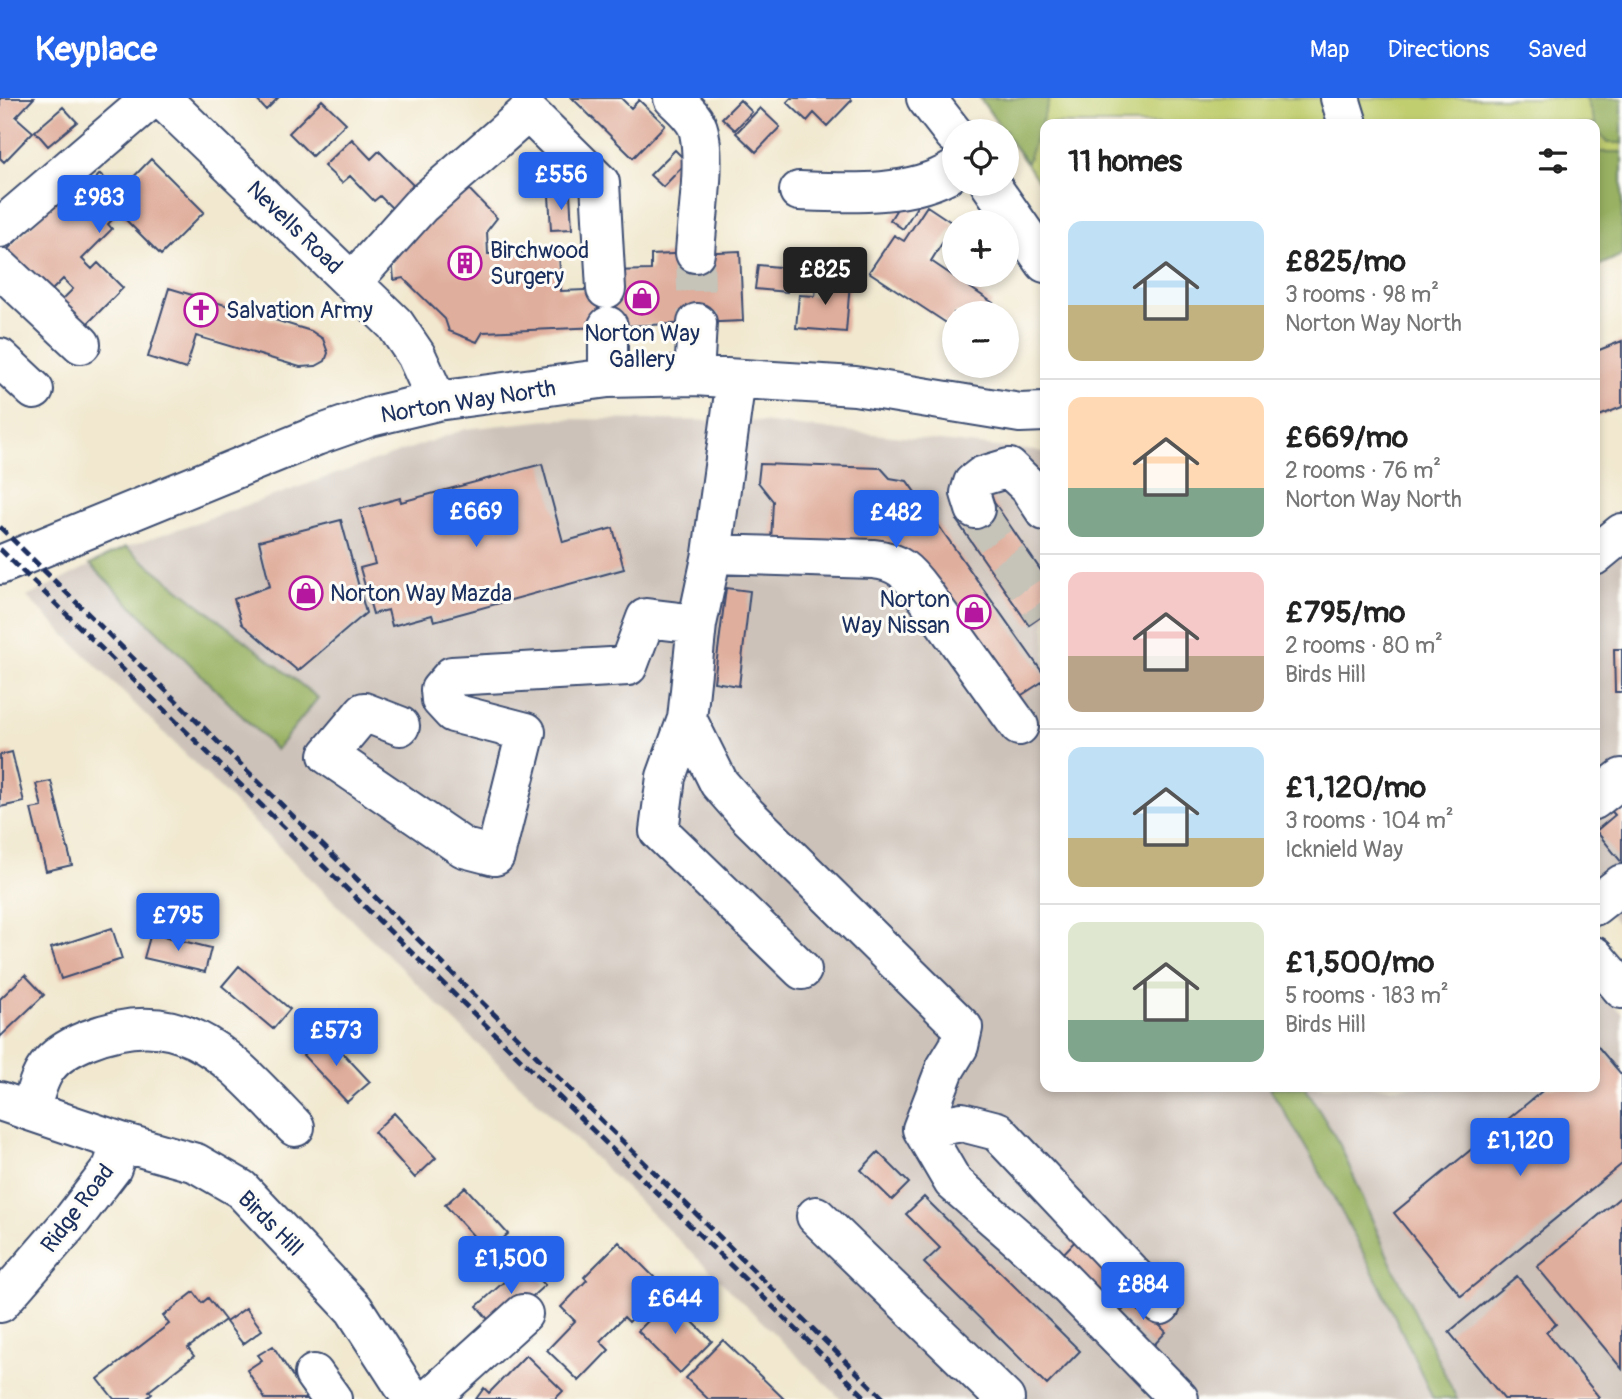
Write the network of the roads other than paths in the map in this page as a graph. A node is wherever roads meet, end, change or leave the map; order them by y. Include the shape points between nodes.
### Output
1 (152, 98) edge
2 (161, 98) edge
3 (673, 98) edge
4 (926, 98) edge
5 (1340, 98) edge
6 (942, 119) edge
7 (1346, 119) edge
8 (942, 176) edge
9 (799, 191) dead end
10 (998, 196) edge
11 (0, 228) edge
12 (695, 253) tunnel mouth
13 (1040, 256) edge
14 (0, 268) edge
15 (352, 282) junction
16 (697, 323) tunnel mouth
17 (82, 344) dead end
18 (0, 358) edge
19 (694, 376) junction
20 (608, 378) junction
21 (736, 379) junction
22 (34, 390) dead end
23 (437, 401) junction
24 (1032, 412) edge
25 (1009, 468) junction
26 (1040, 504) edge
27 (975, 509) tunnel mouth
28 (1600, 516) edge
29 (1622, 516) edge
30 (1622, 533) edge
31 (1600, 551) edge
32 (712, 554) junction
33 (0, 565) edge
34 (696, 624) junction
35 (687, 719) junction
36 (400, 726) dead end
37 (1019, 726) dead end
38 (1622, 778) edge
39 (1600, 795) edge
40 (1622, 884) edge
41 (1600, 901) edge
42 (1600, 963) edge
43 (802, 970) dead end
44 (1622, 989) edge
45 (16, 1106) edge
46 (295, 1128) dead end
47 (922, 1129) junction
48 (121, 1142) junction
49 (816, 1216) dead end
50 (0, 1303) edge
51 (1161, 1305) dead end
52 (523, 1314) dead end
53 (412, 1399) edge
54 (429, 1399) edge
55 (1005, 1399) edge
56 (1178, 1399) edge

1 - 11 street
2 - 15 street, Nevells Road
3 - 12 street via 699,132
4 - 6 street
5 - 7 street
8 - 9 street via 907,187 852,193
10 - 13 street
14 - 17 street
15 - 20 street via 420,206 528,112 600,183
15 - 23 street, Nevells Road via 395,324 416,355
16 - 19 street
18 - 22 street
19 - 20 street, Norton Way North
19 - 21 street, Norton Way North
20 - 23 street, Norton Way North
21 - 24 street, Norton Way North via 855,386
21 - 32 street
23 - 33 street, Norton Way North via 316,436
24 - 25 street
25 - 26 street
25 - 27 street via 973,483 970,493
28 - 29 street
30 - 31 street
32 - 34 street
32 - 37 street via 873,559 898,565 922,591
34 - 35 street
34 - 36 street via 646,618 628,666 452,677 440,690 441,700 453,713 526,732 495,856 464,848 328,755 364,712
35 - 43 street via 666,777 659,831
35 - 47 street via 719,783 747,815 963,1028
38 - 39 street
40 - 41 street
42 - 44 street
45 - 46 street, Birds Hill via 61,1053 106,1033 153,1027 174,1030 220,1053
45 - 48 street, Birds Hill
47 - 51 street via 962,1122 997,1131
47 - 56 street via 953,1182 1044,1261
48 - 50 street, Ridge Road via 112,1168
48 - 53 street, Birds Hill via 196,1163 241,1189 354,1309
49 - 55 street
52 - 54 street

